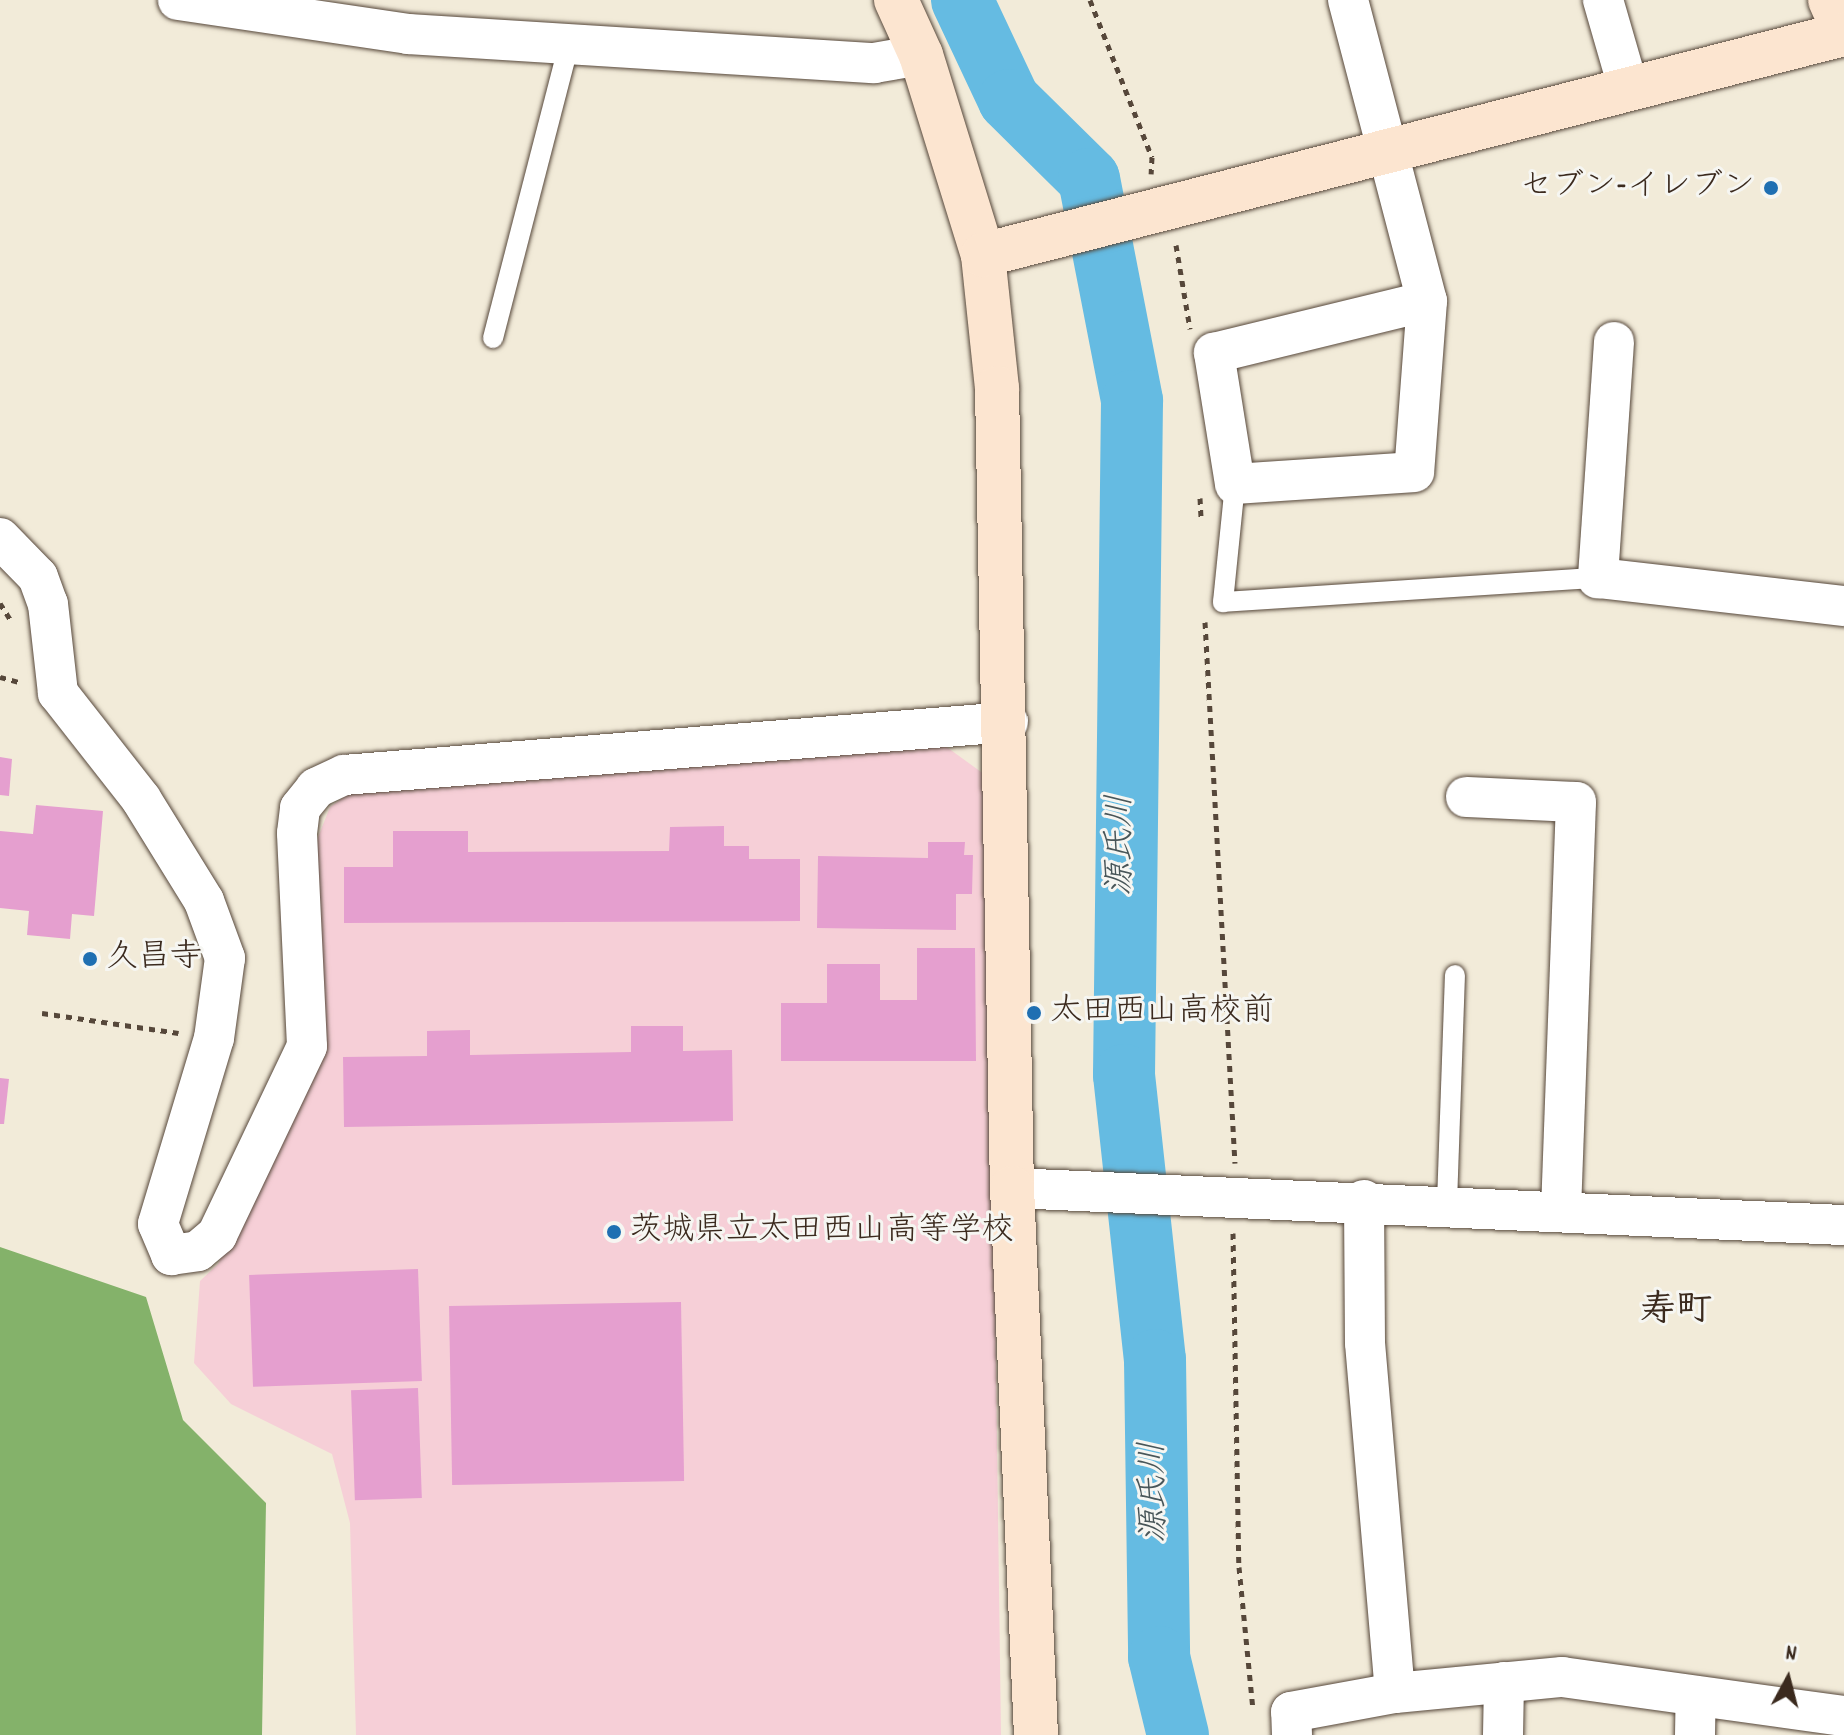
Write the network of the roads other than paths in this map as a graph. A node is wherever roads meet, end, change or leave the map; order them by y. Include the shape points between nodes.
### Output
1 (178, 0) edge
2 (896, 0) edge
3 (1348, 0) edge
4 (1603, 0) edge
5 (1830, 0) edge
6 (1844, 32) edge
7 (569, 44) junction
8 (921, 55) junction
9 (1629, 90) junction
10 (1384, 153) junction
11 (983, 255) junction
12 (1427, 301) junction
13 (493, 338) dead end
14 (1614, 342) dead end
15 (1218, 483) junction
16 (0, 538) edge
17 (1598, 578) junction
18 (1844, 606) edge
19 (1008, 722) junction
20 (1466, 797) dead end
21 (1455, 975) dead end
22 (1012, 1188) junction
23 (1364, 1200) junction
24 (1447, 1203) junction
25 (1561, 1209) junction
26 (1844, 1225) edge
27 (1504, 1682) junction
28 (1395, 1693) junction
29 (1696, 1696) junction
30 (1844, 1716) edge
31 (1036, 1735) edge
32 (1292, 1735) edge
33 (1503, 1735) edge
34 (1695, 1735) edge

1 - 7 street via 408,34
2 - 8 street
3 - 10 street
4 - 9 street
5 - 6 street
6 - 9 street
7 - 8 street via 874,63
7 - 13 lane
8 - 11 street
9 - 10 street
10 - 11 street via 1151,207
10 - 12 street
11 - 19 street via 997,388
12 - 15 street via 1214,353
12 - 15 street via 1414,472
14 - 17 street
15 - 17 lane via 1223,602
16 - 19 street via 43,591 57,645 58,693 141,799 204,901 225,958 214,1038 158,1224 171,1255 198,1251 217,1235 307,1046 297,833 300,808 316,788 344,775
17 - 18 street
19 - 22 street
20 - 25 street via 1576,802
21 - 24 lane
22 - 23 street
22 - 31 street
23 - 24 street
23 - 28 street via 1365,1343
24 - 25 street
25 - 26 street
27 - 28 street
27 - 29 street via 1562,1677
27 - 33 street
28 - 32 street via 1291,1712
29 - 30 street
29 - 34 street

